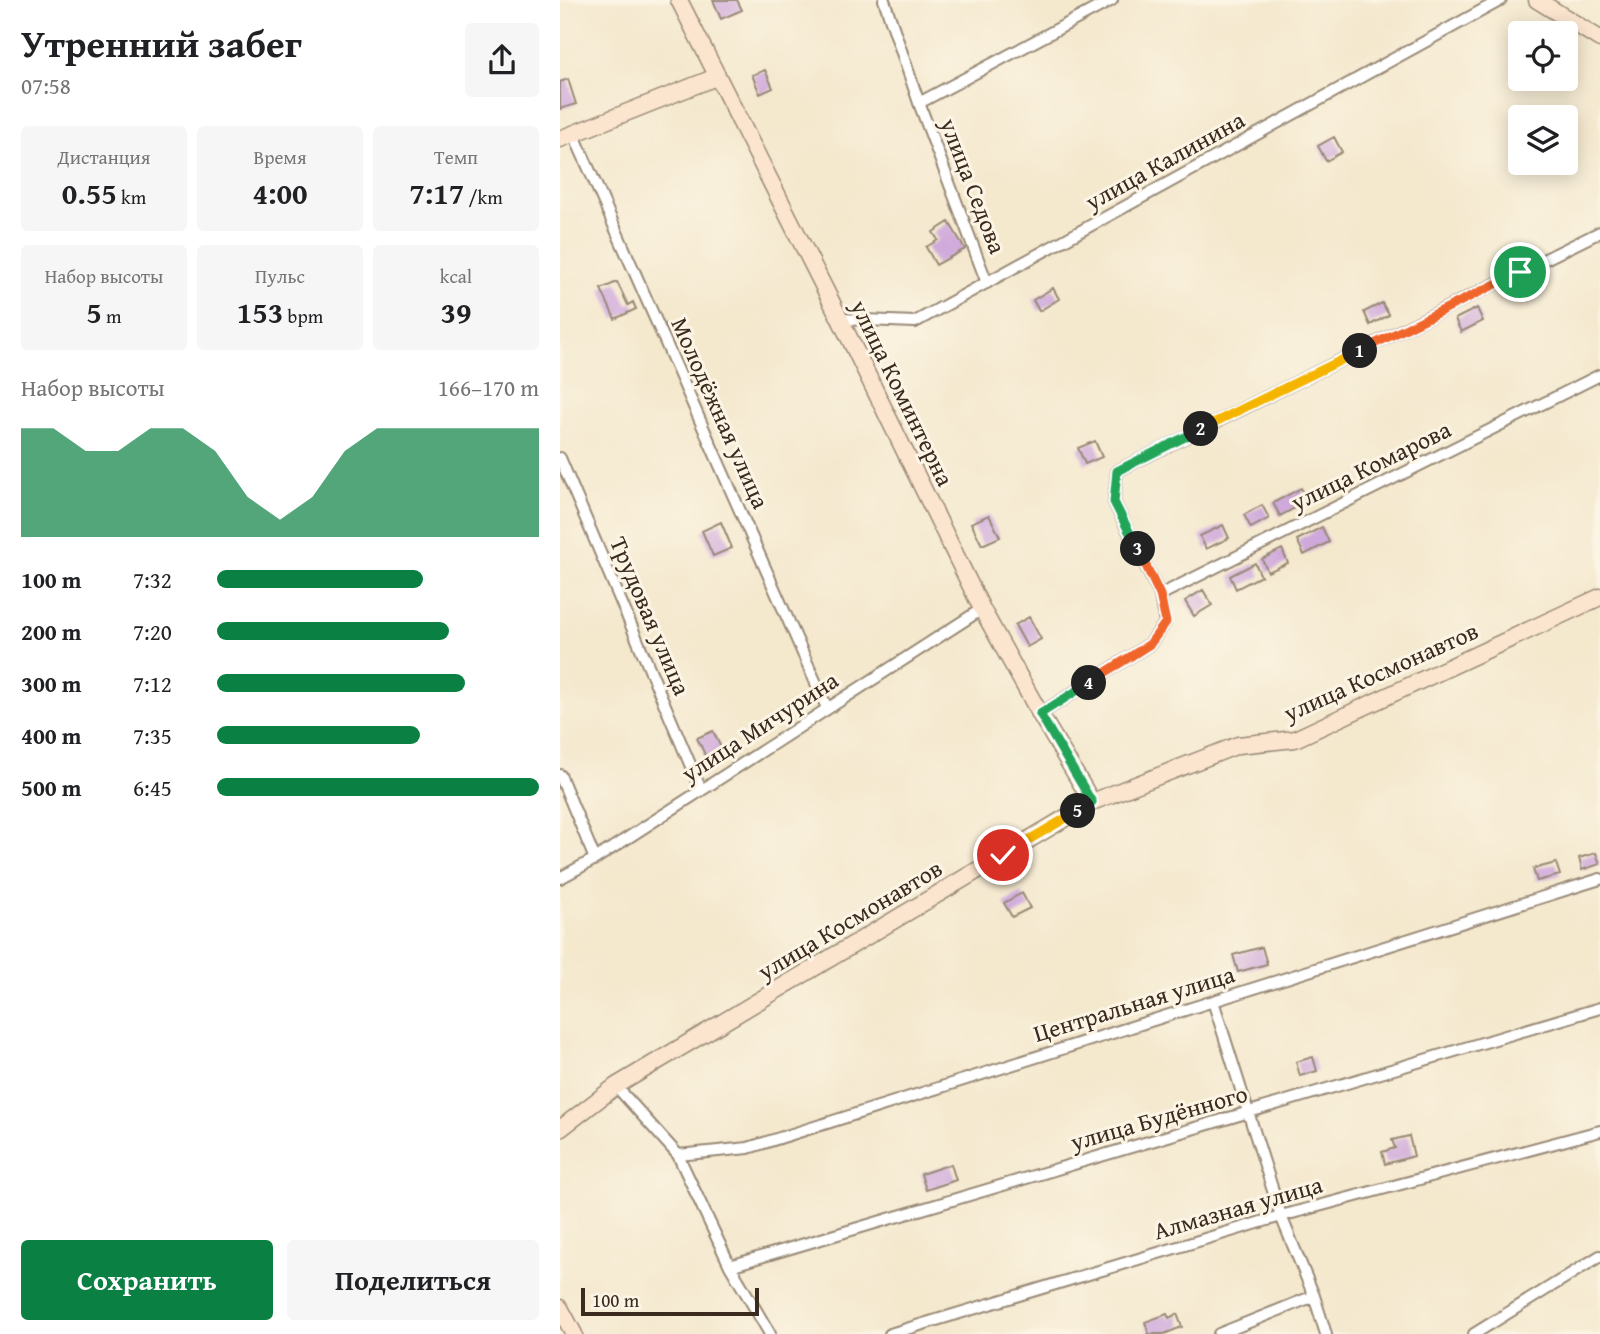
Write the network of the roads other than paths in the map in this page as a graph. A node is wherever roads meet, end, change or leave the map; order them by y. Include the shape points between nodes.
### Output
1 (679, 0) edge
2 (884, 0) edge
3 (1112, 0) edge
4 (1501, 0) edge
5 (1537, 0) edge
6 (1600, 39) edge
7 (716, 77) junction
8 (919, 103) junction
9 (567, 137) edge
10 (1600, 232) edge
11 (987, 284) junction
12 (840, 319) junction
13 (1600, 376) edge
14 (560, 458) edge
15 (1160, 595) junction
16 (1600, 597) edge
17 (982, 609) junction
18 (827, 708) junction
19 (1040, 714) junction
20 (560, 775) edge
21 (701, 790) junction
22 (1092, 802) junction
23 (595, 859) junction
24 (560, 878) edge
25 (1600, 879) edge
26 (1213, 1001) junction
27 (1600, 1009) edge
28 (616, 1086) junction
29 (1247, 1114) junction
30 (560, 1129) edge
31 (1600, 1131) edge
32 (678, 1156) junction
33 (1282, 1216) junction
34 (1600, 1256) edge
35 (730, 1266) junction
36 (1314, 1296) junction
37 (560, 1308) edge
38 (574, 1334) edge
39 (770, 1334) edge
40 (890, 1334) edge
41 (1219, 1334) edge
42 (1326, 1334) edge
43 (1474, 1334) edge

1 - 7 street, улица Коминтерна
2 - 8 street, улица Седова
3 - 8 street, улица Седова
4 - 11 street, улица Калинина
5 - 6 street
7 - 9 street
7 - 12 street, улица Коминтерна
8 - 11 street, улица Седова
9 - 18 street, Молодёжная улица
10 - 15 street via 1117,471 1114,502
11 - 12 street, улица Калинина via 915,322
12 - 17 street, улица Коминтерна
13 - 15 street, улица Комарова
14 - 21 street, Трудовая улица
15 - 19 street via 1166,622 1150,644
16 - 22 street, улица Космонавтов via 1296,739 1238,745
17 - 18 street, улица Мичурина
17 - 19 street, улица Коминтерна
18 - 21 street, улица Мичурина
19 - 22 street, улица Коминтерна
20 - 23 street
21 - 23 street, улица Мичурина
22 - 28 street, улица Космонавтов
23 - 24 street, улица Мичурина
25 - 26 street, Центральная улица
26 - 29 street
26 - 32 street, Центральная улица via 748,1148
27 - 29 street, улица Будённого
28 - 30 street, улица Космонавтов
28 - 32 street
29 - 33 street
29 - 35 street, улица Будённого
31 - 33 street, Алмазная улица
32 - 35 street
33 - 36 street
33 - 40 street, Алмазная улица
34 - 43 street
35 - 39 street
36 - 41 street
36 - 42 street
37 - 38 street

